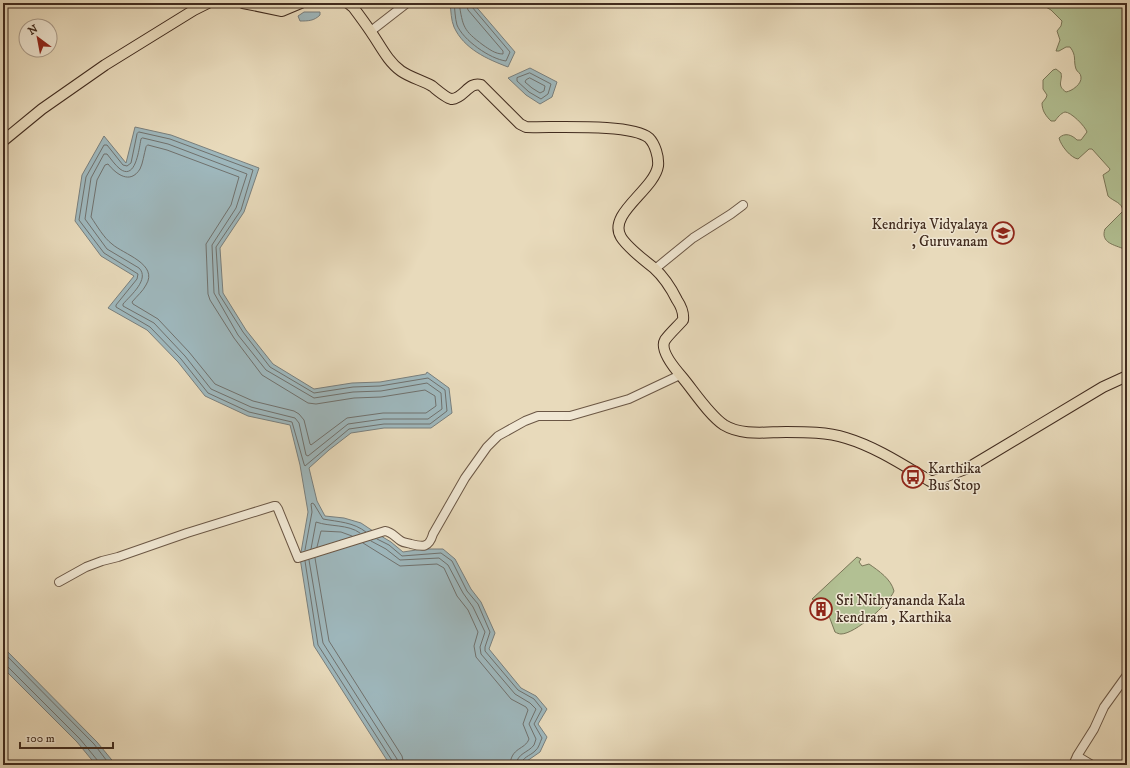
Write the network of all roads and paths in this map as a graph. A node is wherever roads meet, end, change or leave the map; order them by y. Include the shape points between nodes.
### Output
1 (208, 3) edge
2 (243, 3) edge
3 (301, 3) edge
4 (348, 3) edge
5 (407, 3) edge
6 (371, 31) junction
7 (3, 141) edge
8 (743, 205) dead end
9 (654, 269) junction
10 (680, 375) junction
11 (1127, 376) edge
12 (60, 582) dead end
13 (1127, 674) edge
14 (1077, 756) junction
15 (1073, 765) edge
16 (1092, 765) edge

1 - 7 main road via 105,65 42,109
2 - 3 main road via 282,11
4 - 6 main road
5 - 6 street
6 - 9 main road via 385,54 400,70 433,86 449,98 453,99 473,85 482,85 526,127 616,129 648,138 653,144 658,166 651,181 620,218 618,229 621,238
8 - 9 street via 693,238
9 - 10 main road via 669,285 683,312 683,320 665,340 663,349
10 - 11 main road via 712,415 734,430 828,434 846,438 896,460 930,481 968,468 1103,387
10 - 12 street via 629,399 570,416 538,416 498,436 466,478 426,545 402,542 389,531 385,531 298,558 278,509 274,506 102,561
13 - 14 street via 1104,707
14 - 15 street
14 - 16 street

